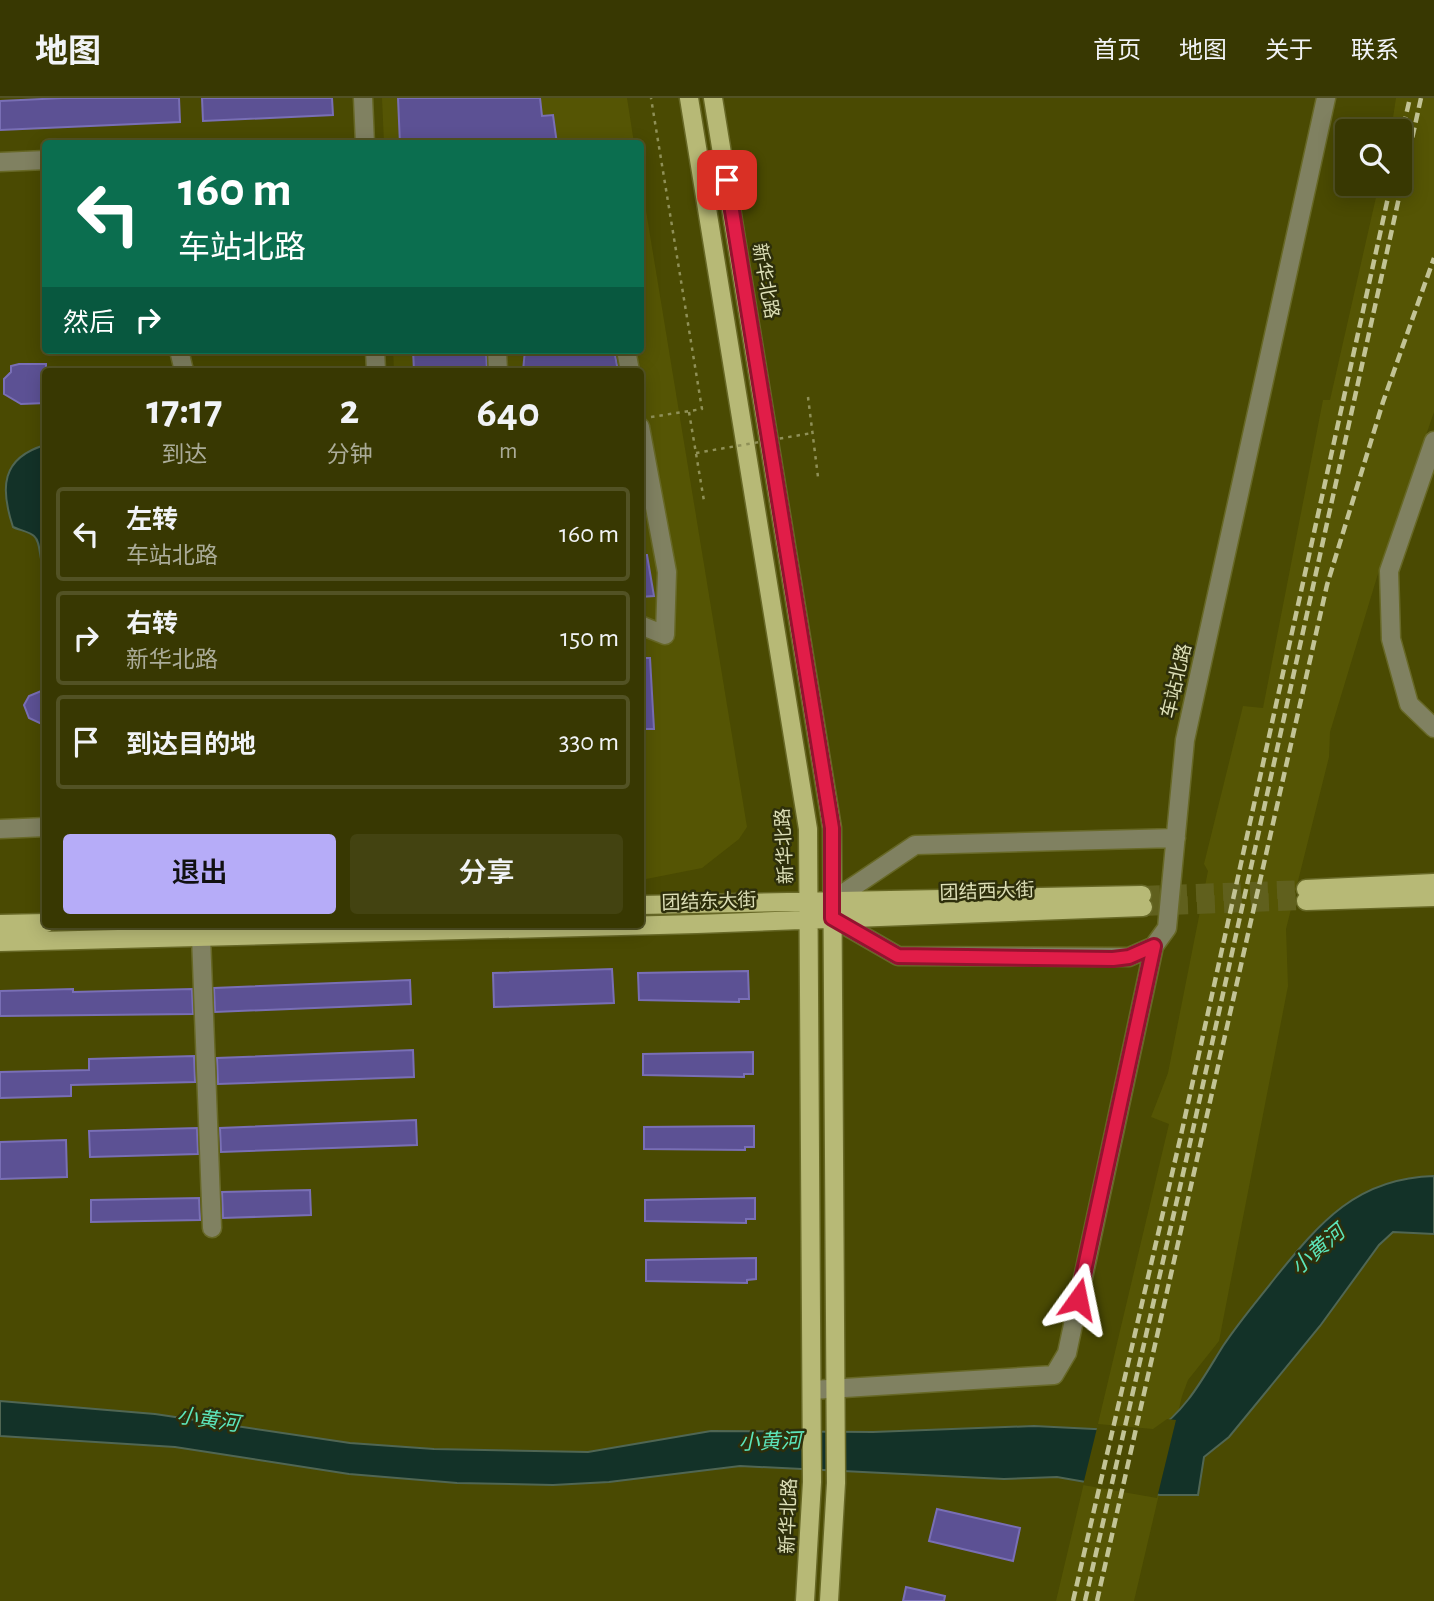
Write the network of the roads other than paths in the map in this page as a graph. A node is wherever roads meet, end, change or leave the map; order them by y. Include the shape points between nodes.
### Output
1 (363, 98) edge
2 (689, 98) edge
3 (713, 98) edge
4 (1326, 98) edge
5 (365, 140) edge
6 (42, 160) edge
7 (0, 162) edge
8 (1434, 441) edge
9 (644, 464) edge
10 (644, 627) edge
11 (1434, 728) edge
12 (42, 827) edge
13 (0, 829) edge
14 (1176, 838) junction
15 (1434, 883) edge
16 (1434, 897) edge
17 (1142, 901) tunnel mouth
18 (644, 905) edge
19 (832, 910) junction
20 (808, 911) junction
21 (644, 918) edge
22 (42, 923) edge
23 (0, 925) edge
24 (395, 928) edge
25 (201, 936) junction
26 (0, 942) edge
27 (1154, 946) junction
28 (212, 1228) dead end
29 (836, 1389) junction
30 (812, 1390) junction
31 (804, 1601) edge
32 (830, 1601) edge

1 - 5 street
2 - 20 main road, 新华北路 via 808,829
3 - 19 main road, 新华北路 via 832,828
4 - 14 street, 车站北路 via 1185,740
6 - 7 street
8 - 11 street via 1389,571 1391,639 1409,704
9 - 10 street via 667,572 665,635
12 - 13 street
14 - 19 street via 915,845
14 - 27 street, 车站北路 via 1167,929
15 - 16 main road via 1306,895
17 - 19 main road, 团结西大街
18 - 20 main road, 团结东大街
19 - 20 main road, 团结东大街
19 - 27 street via 898,956 1113,959
19 - 29 main road, 新华北路
20 - 21 main road, 团结东大街
20 - 30 main road, 新华北路
22 - 23 main road
24 - 25 main road, 团结东大街
25 - 26 main road, 团结东大街
25 - 28 street
27 - 29 street, 车站北路 via 1066,1353 1054,1375
29 - 30 street
29 - 32 main road, 新华北路
30 - 31 main road, 新华北路

